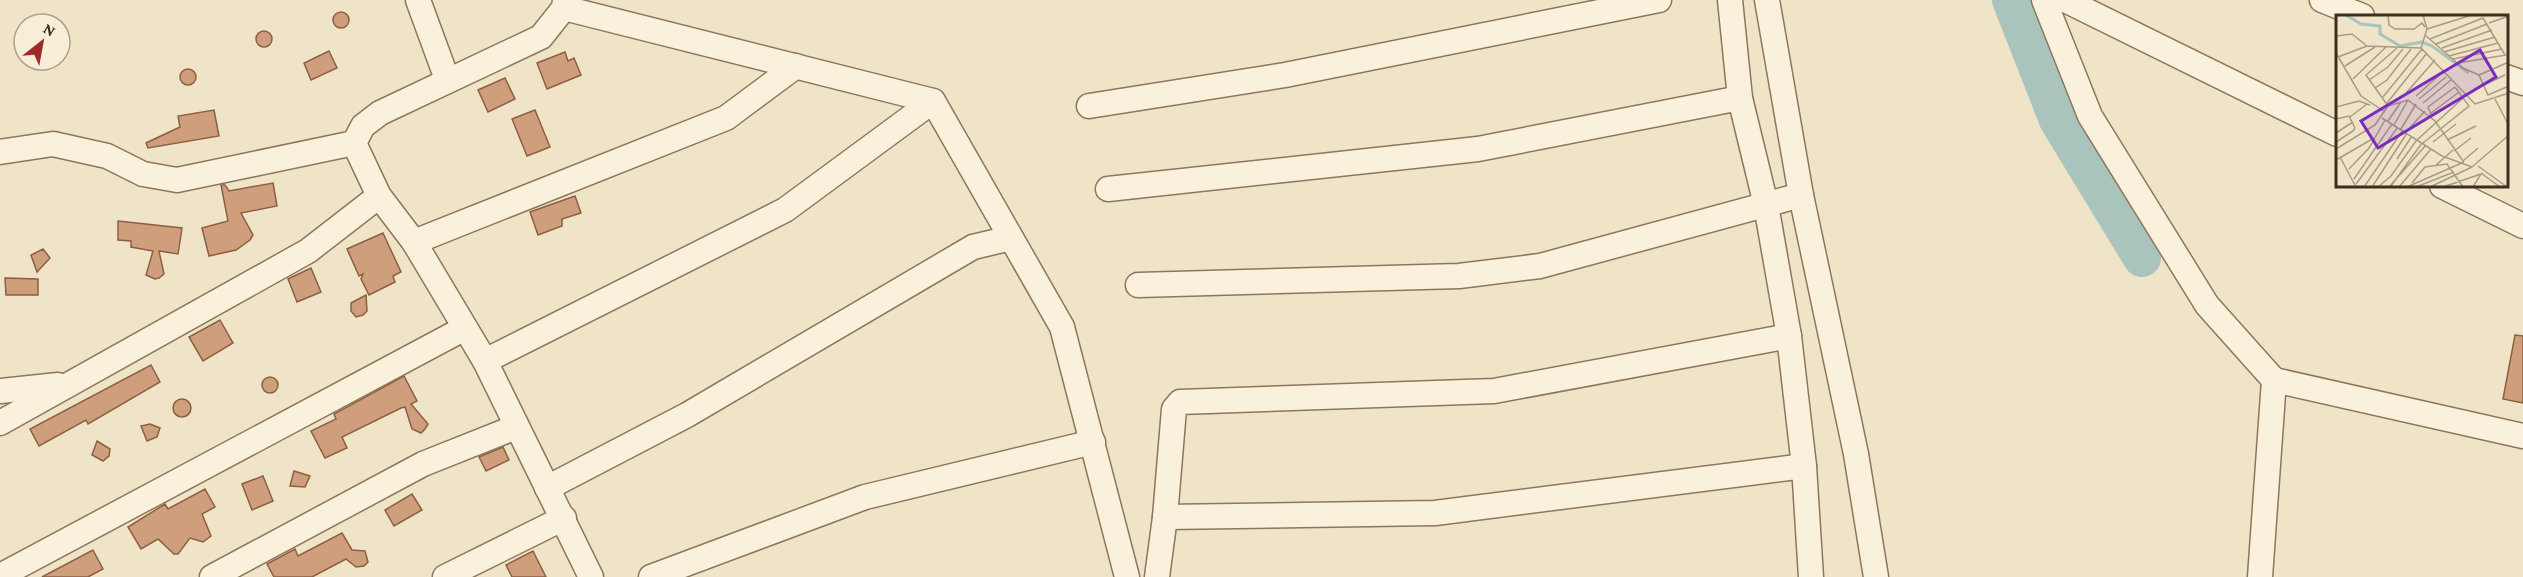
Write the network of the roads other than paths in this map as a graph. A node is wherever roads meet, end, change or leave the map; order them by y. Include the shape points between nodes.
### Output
1 (418, 0) edge
2 (1659, 0) edge
3 (1730, 0) edge
4 (1767, 0) edge
5 (2044, 0) edge
6 (2066, 0) edge
7 (2322, 0) edge
8 (565, 4) edge
9 (2360, 15) edge
10 (796, 66) junction
11 (2508, 78) edge
12 (447, 79) junction
13 (2523, 83) edge
14 (1740, 98) junction
15 (933, 101) junction
16 (1089, 106) dead end
17 (2336, 134) edge
18 (354, 143) junction
19 (0, 152) edge
20 (2446, 188) edge
21 (1108, 189) dead end
22 (1801, 195) junction
23 (379, 196) junction
24 (1766, 205) junction
25 (2523, 226) edge
26 (1011, 238) junction
27 (414, 242) junction
28 (1138, 285) dead end
29 (465, 328) junction
30 (1790, 336) junction
31 (485, 361) junction
32 (2274, 380) junction
33 (66, 384) junction
34 (0, 391) edge
35 (0, 423) edge
36 (516, 427) junction
37 (2523, 436) edge
38 (1093, 442) junction
39 (1804, 466) junction
40 (547, 488) junction
41 (564, 518) junction
42 (1165, 518) junction
43 (0, 576) edge
44 (212, 577) edge
45 (445, 577) edge
46 (591, 577) edge
47 (651, 577) edge
48 (1127, 577) edge
49 (1157, 577) edge
50 (1811, 577) edge
51 (1876, 577) edge
52 (2260, 577) edge

1 - 12 street
2 - 16 street via 1285,75
3 - 14 street
4 - 22 street
5 - 32 street via 2090,116 2207,305
6 - 17 street
7 - 9 street
8 - 10 street
8 - 12 street via 541,37
10 - 15 street
10 - 27 street via 726,118
11 - 13 street
12 - 18 street via 380,113 363,126
14 - 21 street via 1478,149
14 - 24 street
15 - 26 street
15 - 31 street via 785,210
18 - 19 street via 177,180 143,174 106,156 53,144
18 - 23 street
20 - 25 street
22 - 24 street
22 - 51 street via 1856,454
23 - 27 street
23 - 33 street via 308,252
24 - 28 street via 1529,268 1424,278
24 - 30 street
26 - 38 street via 1062,327
26 - 40 street via 973,247 687,414
27 - 29 street
29 - 31 street
29 - 43 street
30 - 39 street
30 - 42 street via 1494,391 1180,402 1174,409
31 - 36 street
32 - 37 street
32 - 52 street
33 - 34 street
33 - 35 street
36 - 40 street
36 - 44 street via 423,464
38 - 47 street via 865,497
38 - 48 street
39 - 42 street via 1435,513
39 - 50 street
40 - 41 street
41 - 45 street
41 - 46 street
42 - 49 street

